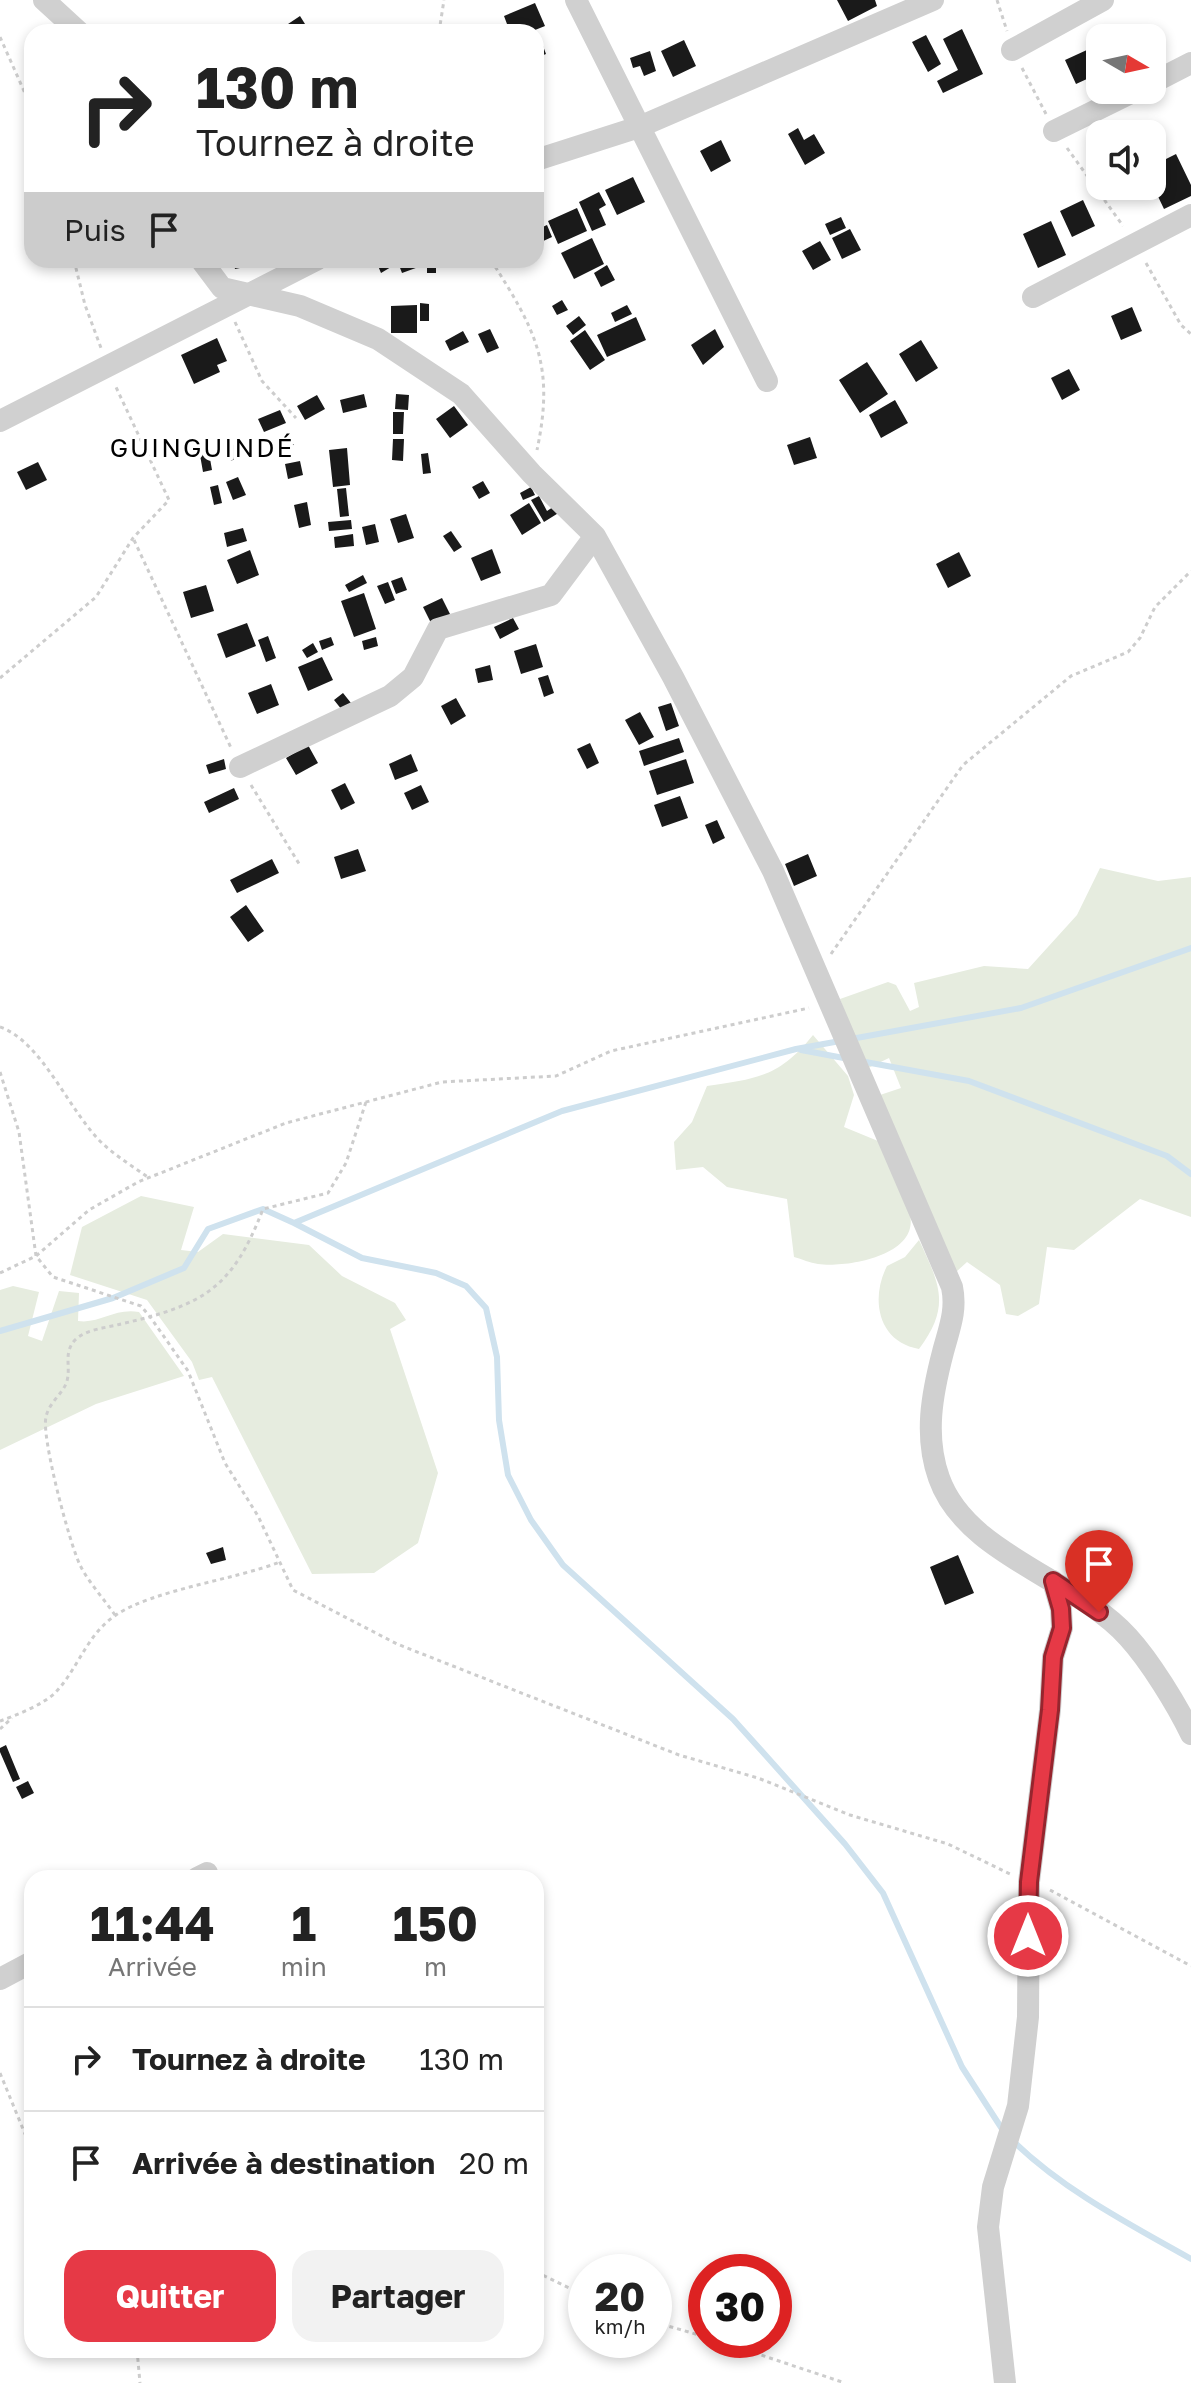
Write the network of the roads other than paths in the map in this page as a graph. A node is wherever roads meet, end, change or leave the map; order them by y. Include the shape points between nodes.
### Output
1 (44, 0) edge
2 (576, 0) edge
3 (933, 0) edge
4 (1103, 0) edge
5 (70, 24) edge
6 (1012, 50) road end
7 (1191, 63) edge
8 (1166, 76) edge
9 (1109, 104) edge
10 (639, 127) junction
11 (1054, 131) road end
12 (544, 157) edge
13 (1191, 215) edge
14 (207, 268) edge
15 (301, 268) edge
16 (250, 295) junction
17 (1033, 297) dead end
18 (767, 381) dead end
19 (0, 421) edge
20 (595, 536) junction
21 (240, 767) road end
22 (1053, 1581) junction
23 (1191, 1734) edge
24 (24, 1966) edge
25 (0, 1979) edge
26 (1005, 2383) edge

1 - 5 street
2 - 10 street
3 - 10 street
4 - 6 street
7 - 8 street
9 - 11 street
10 - 12 street
10 - 18 street
13 - 17 street
14 - 16 street via 222,288
15 - 16 street
16 - 19 street
16 - 20 street via 300,306 378,339 461,394
20 - 21 street via 551,595 438,629 413,677 390,696
20 - 22 street via 773,871 952,1287 956,1306 929,1424 939,1479 962,1515 988,1541
22 - 23 street via 1128,1637
22 - 26 street via 1062,1628 1053,1657 1029,1882 1028,2017 1020,2091 993,2187 988,2227
24 - 25 street

